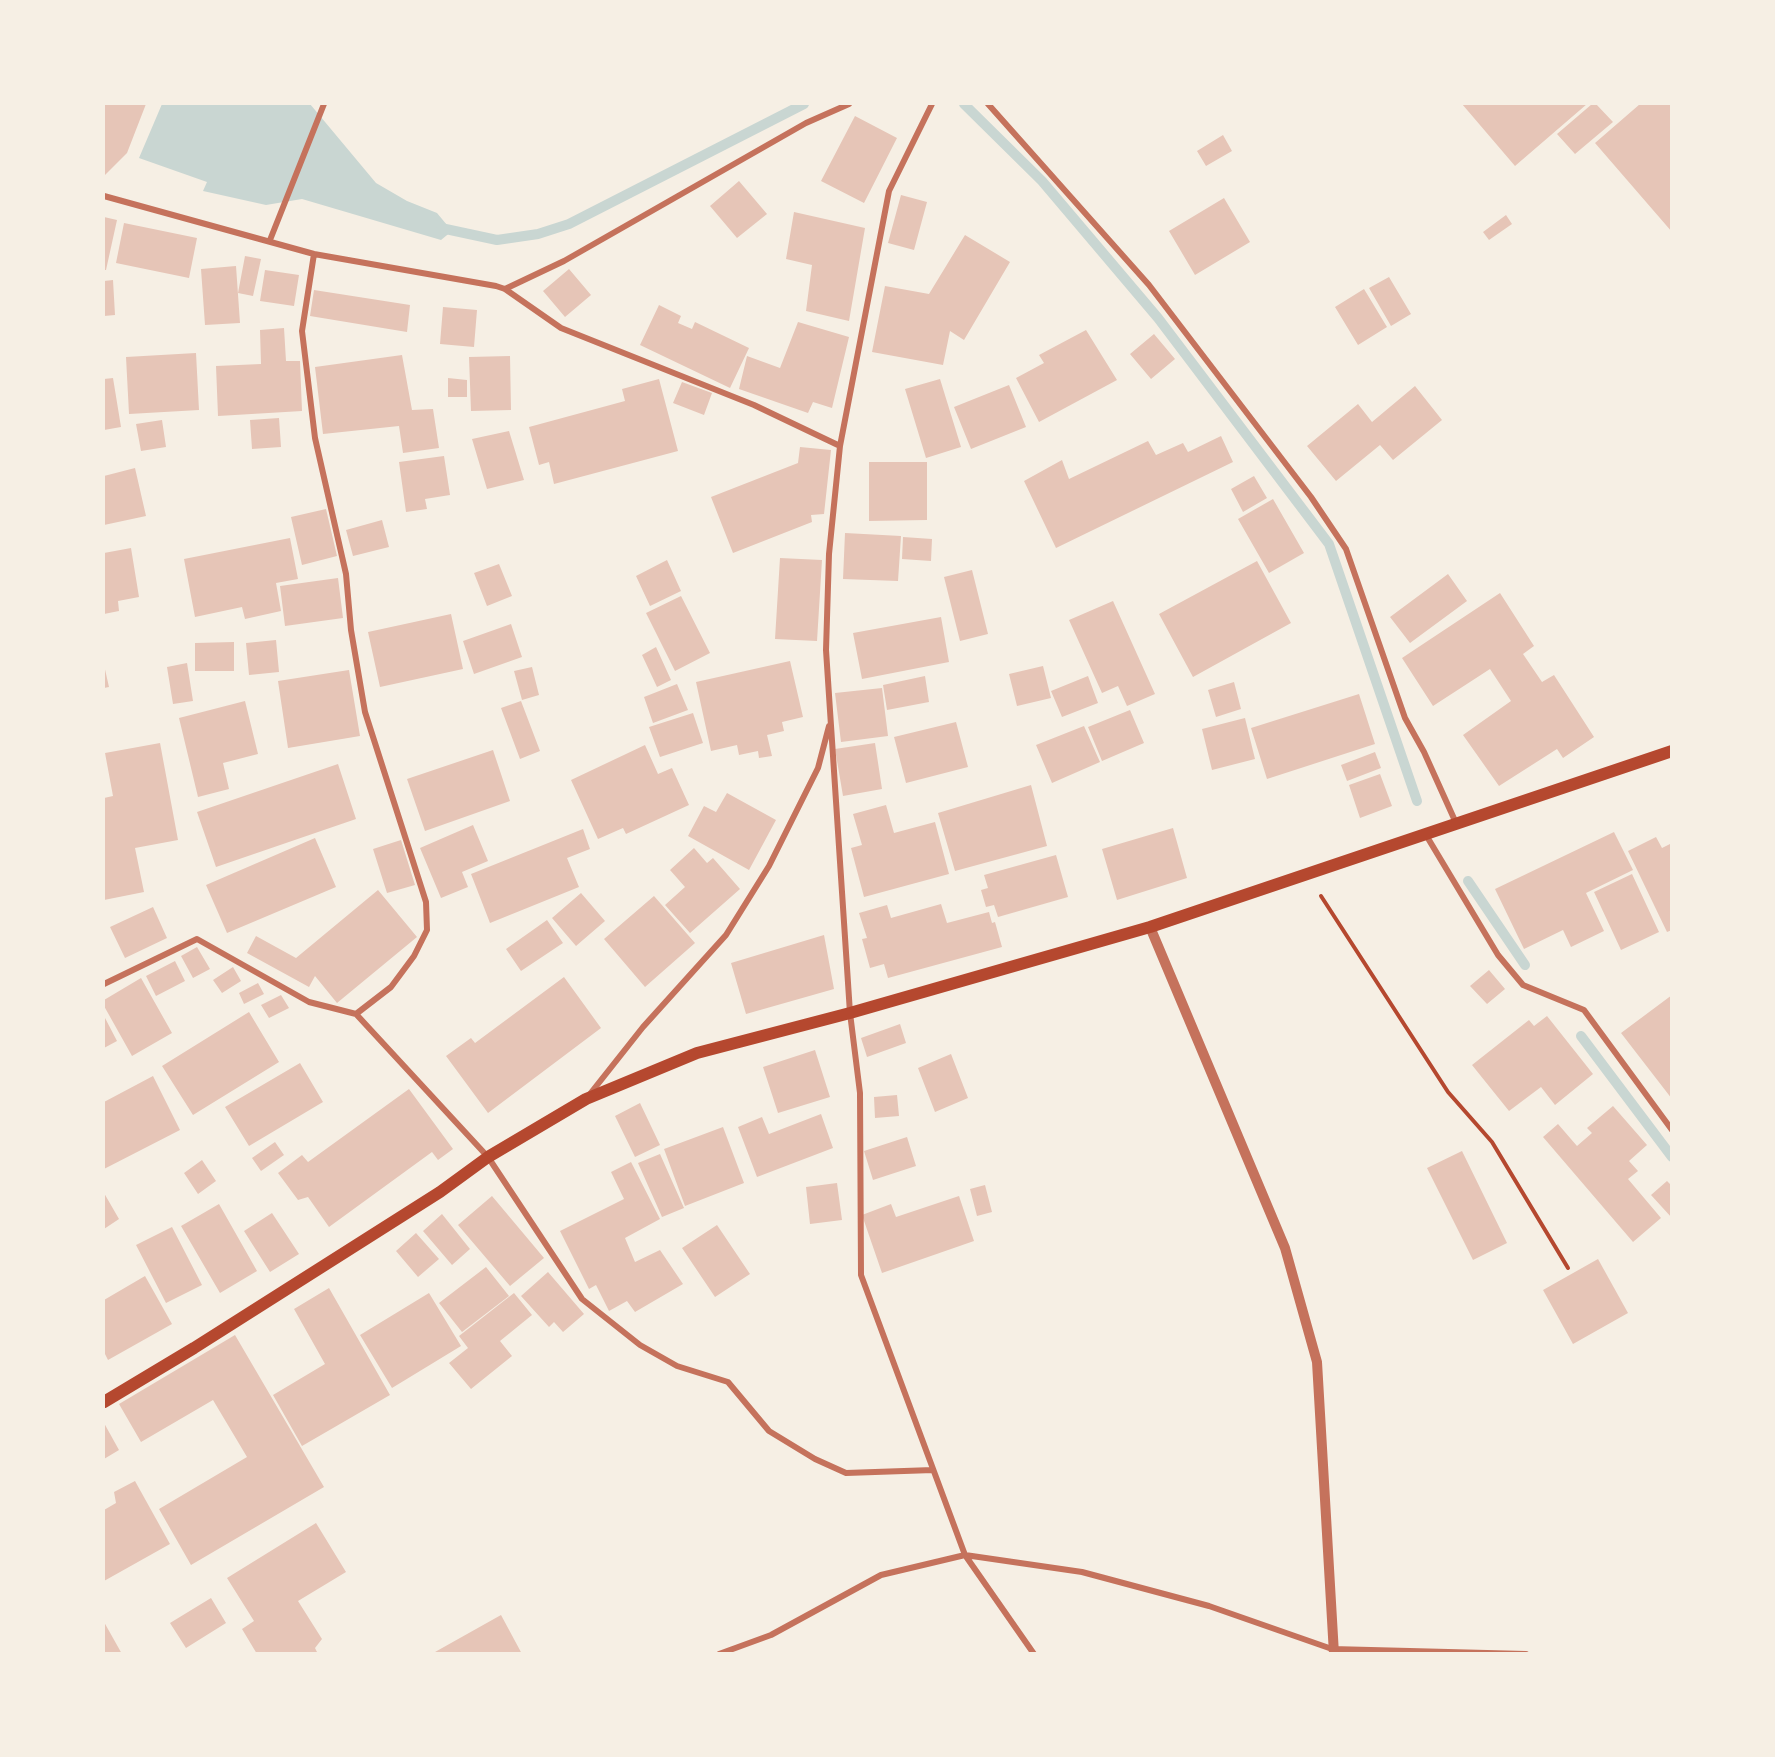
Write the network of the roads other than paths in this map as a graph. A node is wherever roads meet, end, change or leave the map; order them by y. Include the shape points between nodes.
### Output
1 (324, 104) edge
2 (849, 104) edge
3 (932, 104) edge
4 (988, 104) edge
5 (104, 196) edge
6 (270, 240) junction
7 (314, 255) junction
8 (505, 289) junction
9 (840, 446) junction
10 (831, 718) junction
11 (1671, 752) edge
12 (1456, 824) junction
13 (1426, 835) junction
14 (1150, 927) junction
15 (104, 984) edge
16 (850, 1013) junction
17 (356, 1014) junction
18 (586, 1099) junction
19 (1671, 1130) edge
20 (488, 1157) junction
21 (104, 1402) edge
22 (933, 1470) junction
23 (965, 1555) junction
24 (1333, 1651) edge
25 (719, 1653) edge
26 (1034, 1653) edge
27 (1526, 1653) edge

1 - 6 street
2 - 8 street via 806,123 564,261
3 - 9 street via 889,191
4 - 12 street via 1149,285 1311,497 1346,549 1405,718
5 - 6 street
6 - 7 street
7 - 8 street
7 - 17 street via 302,331 315,438 346,574 365,712 426,902 427,930 414,956 391,987
8 - 9 street via 561,328 754,405
9 - 10 street via 829,554 826,650
10 - 16 street
10 - 18 street via 818,768 769,866 726,935
11 - 12 main road
12 - 13 main road
13 - 14 main road
13 - 19 street via 1498,955 1523,985 1584,1010
14 - 16 main road
14 - 24 street via 1285,1248 1317,1362
15 - 17 street via 196,939 309,1002
16 - 18 main road via 697,1053
16 - 22 street via 860,1093 861,1275
17 - 20 street
18 - 20 main road
20 - 21 main road via 440,1192
20 - 22 street via 582,1299 640,1346 677,1366 729,1382 769,1431 846,1473
22 - 23 street
23 - 24 street via 1083,1572 1209,1606
23 - 25 street via 881,1575 771,1635
23 - 26 street
24 - 27 street

